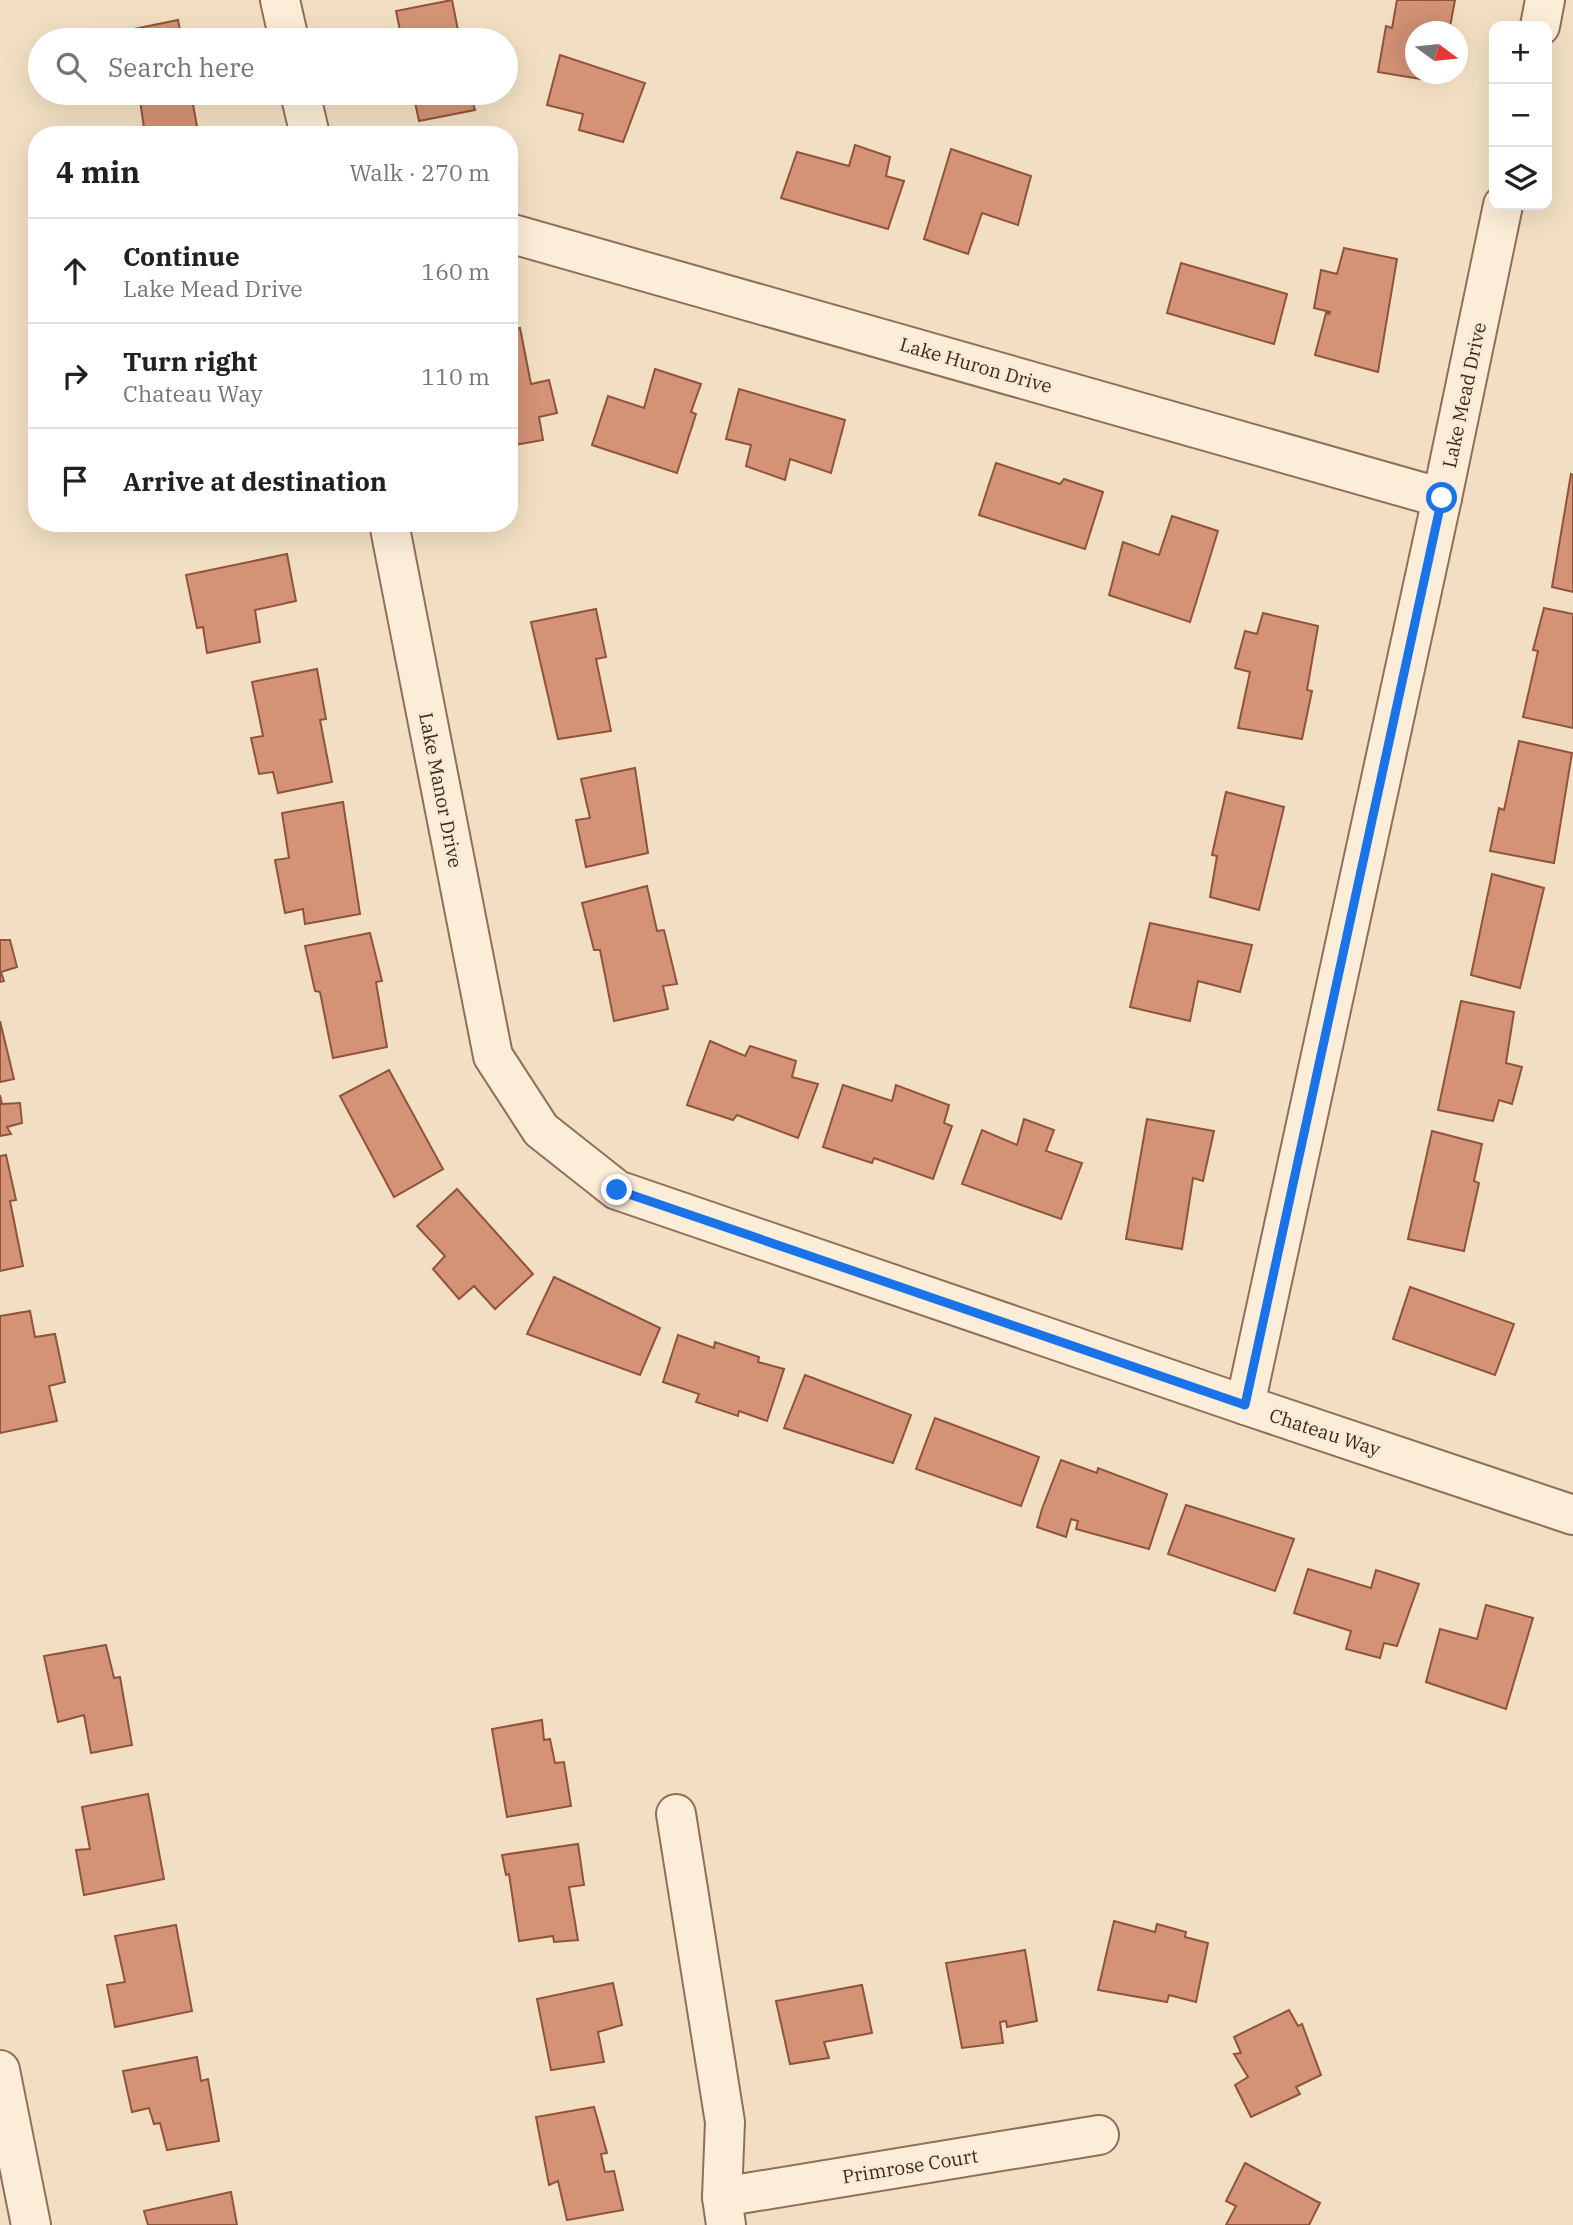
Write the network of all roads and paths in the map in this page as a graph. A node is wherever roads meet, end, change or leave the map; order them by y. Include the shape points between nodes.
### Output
1 (280, 0) edge
2 (1545, 0) edge
3 (1541, 21) edge
4 (286, 28) edge
5 (303, 105) edge
6 (308, 126) edge
7 (1502, 210) edge
8 (518, 236) edge
9 (1442, 498) junction
10 (391, 532) edge
11 (494, 1056) joint
12 (1245, 1405) junction
13 (1573, 1515) edge
14 (676, 1814) dead end
15 (0, 2070) edge
16 (1099, 2135) dead end
17 (724, 2211) edge
18 (31, 2225) edge

1 - 4 street
2 - 3 street
5 - 6 street
7 - 9 street, Lake Mead Drive
8 - 9 street, Lake Huron Drive
9 - 12 street, Lake Mead Drive
10 - 11 street, Lake Manor Drive
11 - 12 street, Chateau Way via 541,1130 617,1190
12 - 13 street, Chateau Way
14 - 17 street via 725,2122
15 - 18 street
16 - 17 street, Primrose Court

